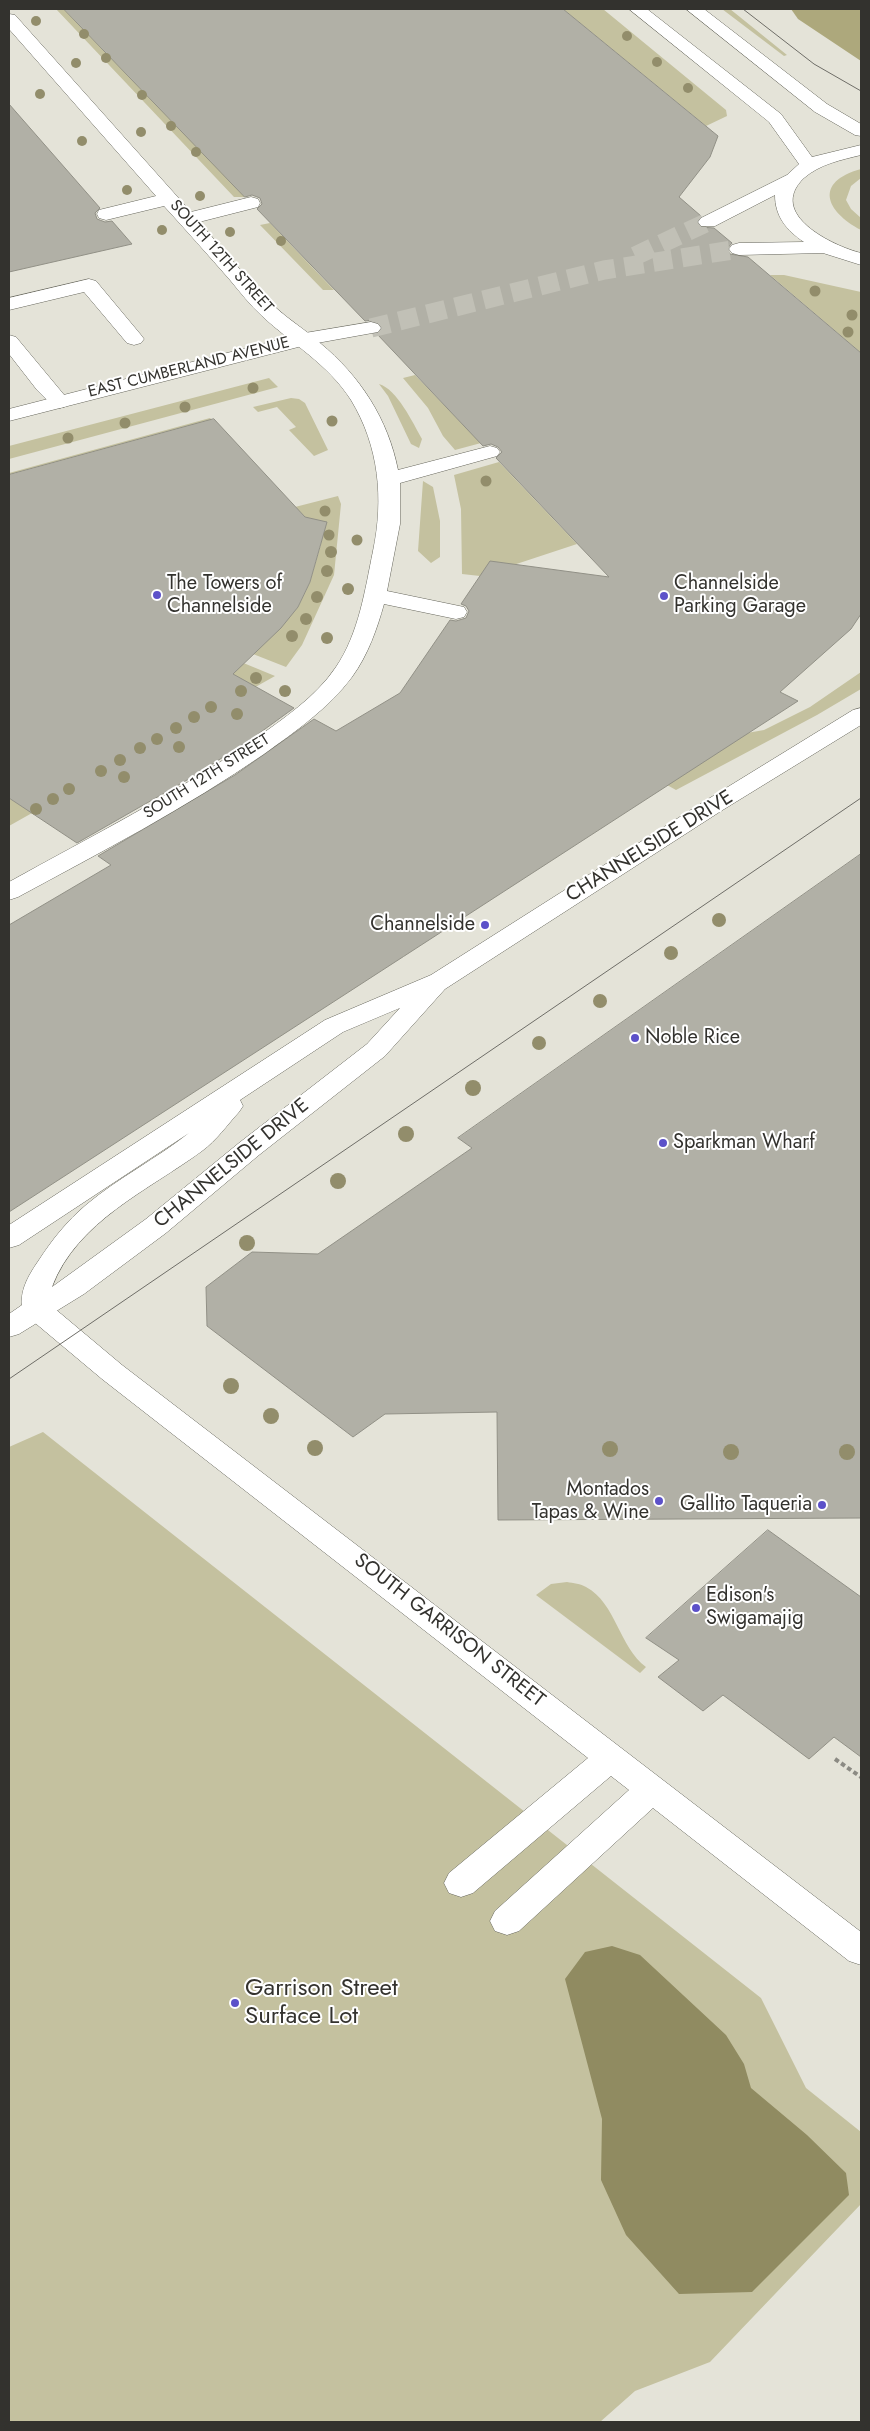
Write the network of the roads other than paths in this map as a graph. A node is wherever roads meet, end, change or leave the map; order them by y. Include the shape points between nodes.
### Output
1 (637, 9) edge
2 (694, 9) edge
3 (9, 19) edge
4 (861, 131) edge
5 (861, 150) edge
6 (808, 166) junction
7 (792, 179) junction
8 (168, 199) junction
9 (251, 204) dead end
10 (106, 214) dead end
11 (186, 219) junction
12 (708, 222) tunnel mouth
13 (825, 247) junction
14 (739, 249) tunnel mouth
15 (861, 259) edge
16 (9, 304) edge
17 (371, 328) tunnel mouth
18 (134, 339) dead end
19 (305, 339) junction
20 (9, 341) edge
21 (60, 402) junction
22 (9, 415) edge
23 (490, 452) dead end
24 (389, 480) junction
25 (374, 595) junction
26 (456, 612) dead end
27 (861, 715) edge
28 (9, 892) edge
29 (440, 981) junction
30 (264, 1071) junction
31 (9, 1238) edge
32 (38, 1310) junction
33 (9, 1327) edge
34 (611, 1756) junction
35 (652, 1789) junction
36 (462, 1883) dead end
37 (506, 1921) dead end
38 (861, 1951) edge

1 - 6 main road via 775,118
2 - 4 main road via 821,108
3 - 8 main road, SOUTH 12TH STREET
5 - 6 main road
6 - 7 main road
7 - 12 main road
7 - 13 main road via 784,196 787,214 800,232
8 - 10 main road
8 - 11 main road, SOUTH 12TH STREET
9 - 11 main road
11 - 19 main road, SOUTH 12TH STREET via 268,311
13 - 14 main road
13 - 15 main road
16 - 18 main road via 89,285
17 - 19 main road, EAST CUMBERLAND AVENUE
19 - 21 main road, EAST CUMBERLAND AVENUE
19 - 24 main road, SOUTH 12TH STREET via 354,390 382,442
20 - 21 main road
21 - 22 main road, EAST CUMBERLAND AVENUE
23 - 24 main road
24 - 25 main road, SOUTH 12TH STREET via 390,520
25 - 26 main road
25 - 28 main road, SOUTH 12TH STREET via 353,657 328,690 289,725 188,792
27 - 29 main road, CHANNELSIDE DRIVE
29 - 30 main road, CHANNELSIDE DRIVE via 334,1026
29 - 32 main road, CHANNELSIDE DRIVE via 376,1050 156,1226
30 - 31 main road, CHANNELSIDE DRIVE
30 - 32 main road via 194,1143 118,1193 78,1226 40,1282 35,1303
32 - 33 main road, CHANNELSIDE DRIVE
32 - 34 main road, SOUTH GARRISON STREET via 112,1372
34 - 35 main road, SOUTH GARRISON STREET
34 - 36 main road
35 - 37 main road
35 - 38 main road, SOUTH GARRISON STREET

